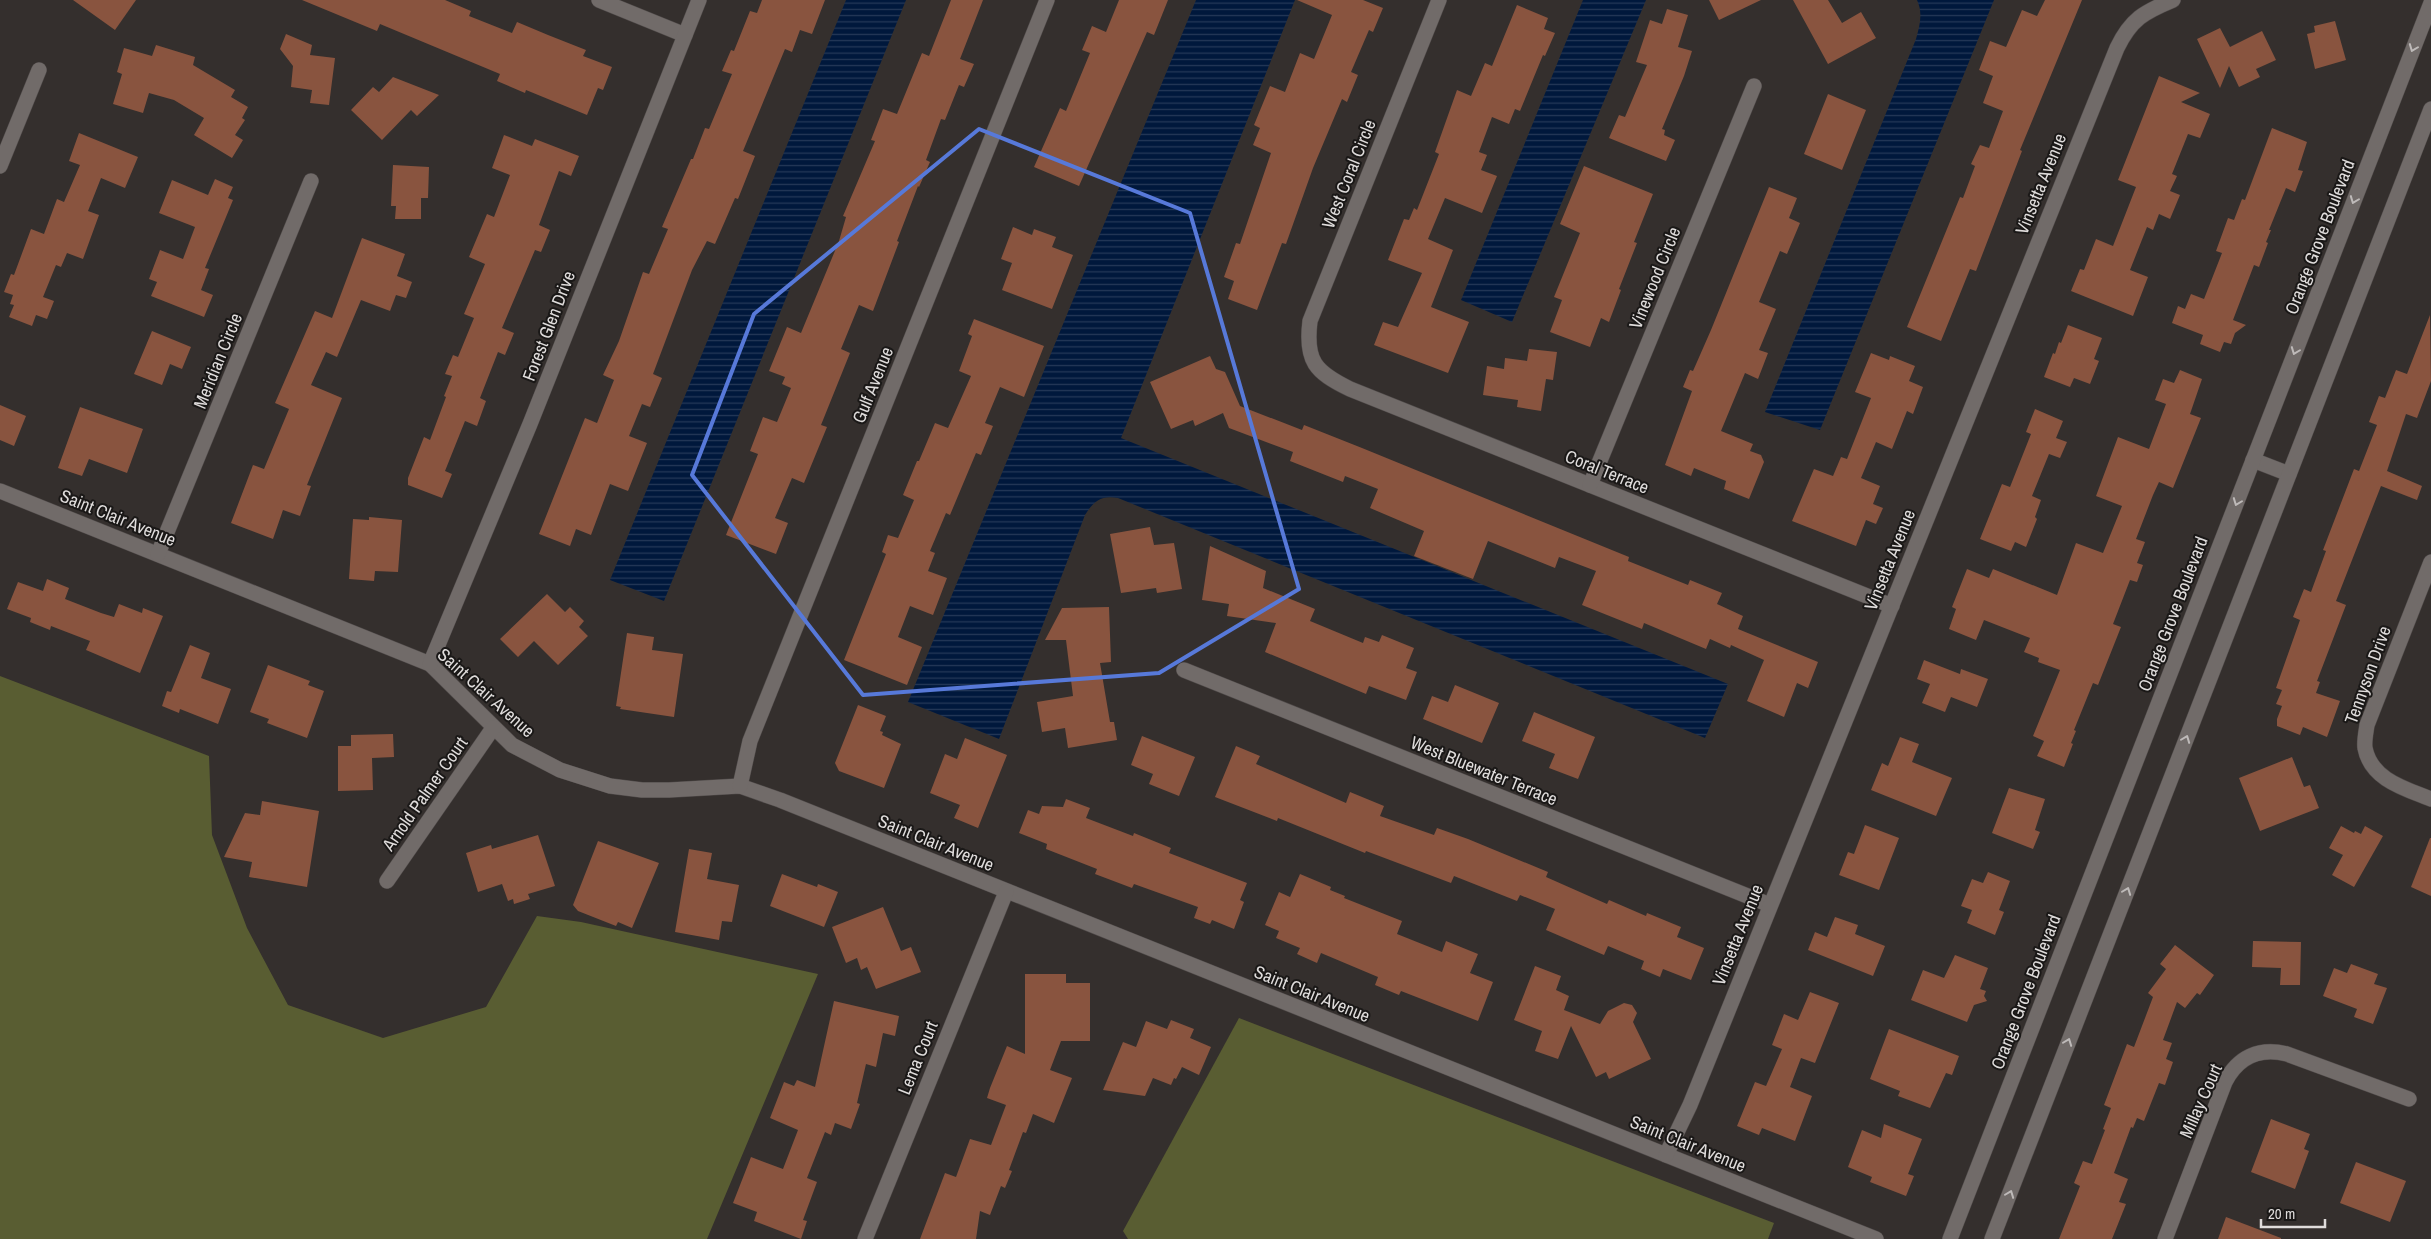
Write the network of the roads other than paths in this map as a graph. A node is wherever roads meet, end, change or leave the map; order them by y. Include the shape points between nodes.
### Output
1 (598, 0) edge
2 (699, 0) edge
3 (1047, 0) edge
4 (1439, 0) edge
5 (2172, 0) edge
6 (2431, 3) edge
7 (685, 35) junction
8 (39, 70) dead end
9 (1754, 86) dead end
10 (2431, 109) edge
11 (0, 166) edge
12 (311, 180) dead end
13 (1314, 364) joint
14 (2253, 460) junction
15 (2289, 474) junction
16 (1590, 485) junction
17 (0, 491) edge
18 (158, 554) junction
19 (2431, 562) edge
20 (1892, 606) junction
21 (430, 664) junction
22 (1184, 670) dead end
23 (493, 728) junction
24 (740, 786) junction
25 (2431, 799) edge
26 (387, 881) dead end
27 (1006, 892) junction
28 (1770, 905) junction
29 (2409, 1099) dead end
30 (1666, 1155) junction
31 (865, 1239) edge
32 (1876, 1239) edge
33 (1950, 1239) edge
34 (1992, 1239) edge
35 (2165, 1239) edge

1 - 7 street
2 - 7 street, Forest Glen Drive
3 - 24 street, Gulf Avenue via 750,741
4 - 13 street, West Coral Circle via 1310,321 1307,342
5 - 20 street, Vinsetta Avenue via 2140,15 2123,35
6 -> 14 street, Orange Grove Boulevard
7 - 21 street, Forest Glen Drive via 530,424
8 - 11 street
9 - 16 street, Vinewood Circle
10 - 15 street
12 - 18 street, Meridian Circle
13 - 16 street, Coral Terrace via 1331,379 1350,389
14 - 15 street
14 -> 33 street, Orange Grove Boulevard
34 -> 15 street
16 - 20 street, Coral Terrace
17 - 18 street, Saint Clair Avenue
18 - 21 street, Saint Clair Avenue
19 - 25 street, Tennyson Drive via 2366,725 2365,749 2375,770 2395,785
20 - 28 street, Vinsetta Avenue
21 - 23 street, Saint Clair Avenue
22 - 28 street, West Bluewater Terrace
23 - 24 street, Saint Clair Avenue via 512,745 536,759 610,786 669,790
23 - 26 street, Arnold Palmer Court
24 - 27 street, Saint Clair Avenue
27 - 30 street, Saint Clair Avenue
27 - 31 street, Lema Court
28 - 30 street, Vinsetta Avenue via 1690,1105
29 - 35 street, Millay Court via 2282,1052 2258,1053 2242,1059 2225,1082
30 - 32 street, Saint Clair Avenue

